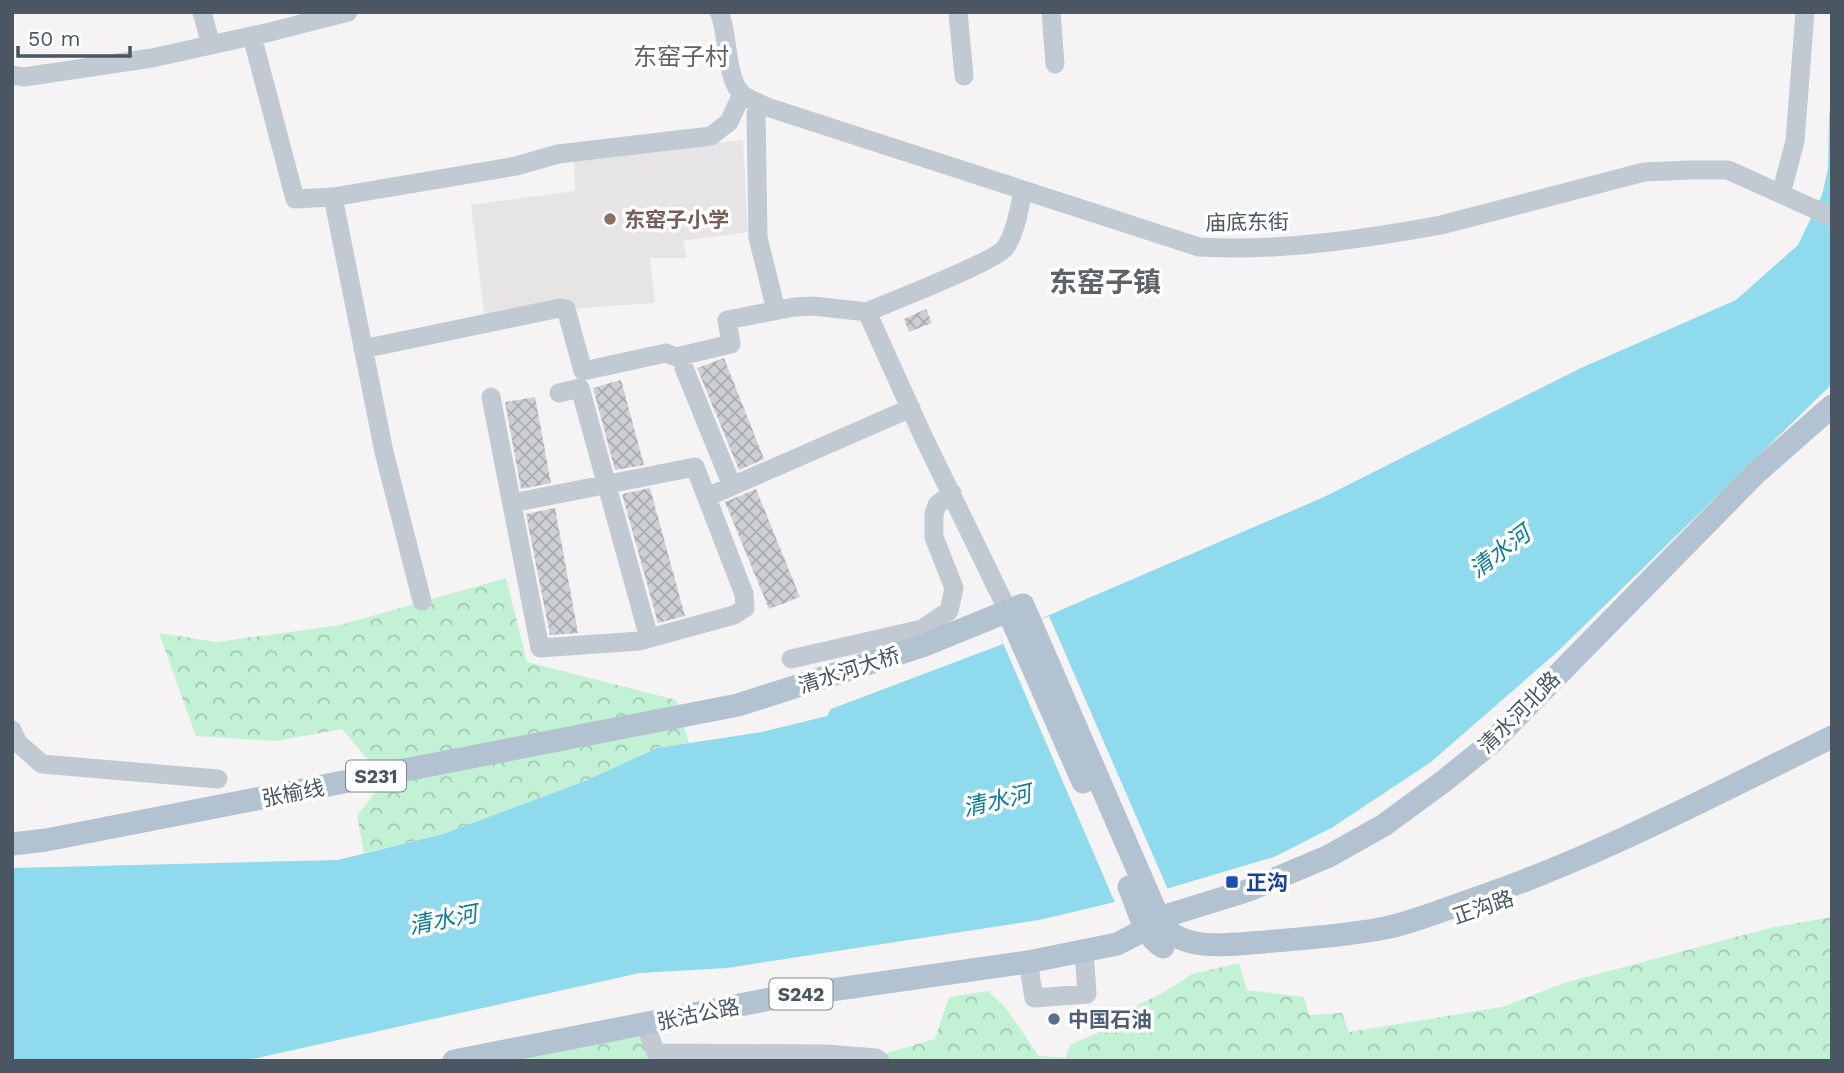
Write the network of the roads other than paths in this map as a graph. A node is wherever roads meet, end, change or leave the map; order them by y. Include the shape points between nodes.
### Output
1 (202, 12) edge
2 (347, 12) edge
3 (719, 12) edge
4 (958, 12) edge
5 (1051, 12) edge
6 (1805, 12) edge
7 (252, 36) junction
8 (211, 45) junction
9 (1055, 64) dead end
10 (12, 75) edge
11 (964, 76) dead end
12 (750, 98) junction
13 (1023, 191) junction
14 (1781, 194) junction
15 (333, 197) junction
16 (1832, 217) edge
17 (776, 310) junction
18 (867, 312) junction
19 (363, 349) junction
20 (684, 368) dead end
21 (559, 393) dead end
22 (491, 397) dead end
23 (1832, 406) edge
24 (911, 408) junction
25 (1832, 417) edge
26 (607, 484) junction
27 (732, 486) junction
28 (952, 493) junction
29 (707, 497) junction
30 (512, 503) junction
31 (422, 600) dead end
32 (1014, 618) junction
33 (649, 638) junction
34 (791, 659) dead end
35 (705, 712) joint
36 (12, 730) edge
37 (1832, 737) edge
38 (1832, 749) edge
39 (218, 779) dead end
40 (12, 844) edge
41 (1152, 926) junction
42 (1084, 951) junction
43 (1028, 962) junction
44 (645, 1024) junction
45 (454, 1061) edge
46 (880, 1061) edge

1 - 8 street
2 - 7 street
3 - 12 street via 733,81
4 - 11 street
5 - 9 street
6 - 14 street via 1796,141
7 - 8 street
7 - 15 street via 295,200
8 - 10 street via 152,58
12 - 13 street, 庙底东街
12 - 15 street via 711,136 558,154 516,166
12 - 17 street via 756,112 758,238
13 - 14 street, 庙底东街 via 1199,247 1228,249 1262,249 1428,227 1644,172 1727,170
13 - 18 street via 1004,250
14 - 16 street, 庙底东街
15 - 19 street
17 - 18 street via 813,306
17 - 19 street via 727,320 731,344 583,371 566,309 559,308
18 - 24 street
19 - 31 street
20 - 27 street
21 - 26 street via 580,388
22 - 30 street
23 - 41 main road, 清水河北路 via 1756,473 1491,743 1444,781 1384,825 1329,856
24 - 27 street
24 - 28 street
25 - 41 main road, 清水河北路 via 1499,748 1390,834 1263,896 1214,914
26 - 29 street via 695,467
26 - 30 street
26 - 33 street
27 - 29 street
28 - 32 street via 993,578 1020,596
28 - 34 street via 937,505 934,514 934,537 954,588 949,611 922,629
29 - 33 street via 744,594 745,608
30 - 33 street via 540,648
32 - 35 main road, 清水河大桥 / S231
32 - 41 main road
35 - 40 main road, 张榆线 / S231
36 - 39 street via 18,743 43,764
37 - 41 main road, 正沟路 via 1531,880 1388,927 1213,945 1175,938
38 - 41 main road, 正沟路 via 1606,859 1536,889 1409,931 1213,956 1180,954 1156,943
41 - 42 main road, 张沽公路 / S242 via 1117,944
42 - 43 main road, 张沽公路 / S242
42 - 43 street via 1087,994 1034,998
43 - 44 main road, 张沽公路 / S242 via 775,998
44 - 45 main road, 张沽公路 / S242
44 - 46 street via 656,1053 827,1054

